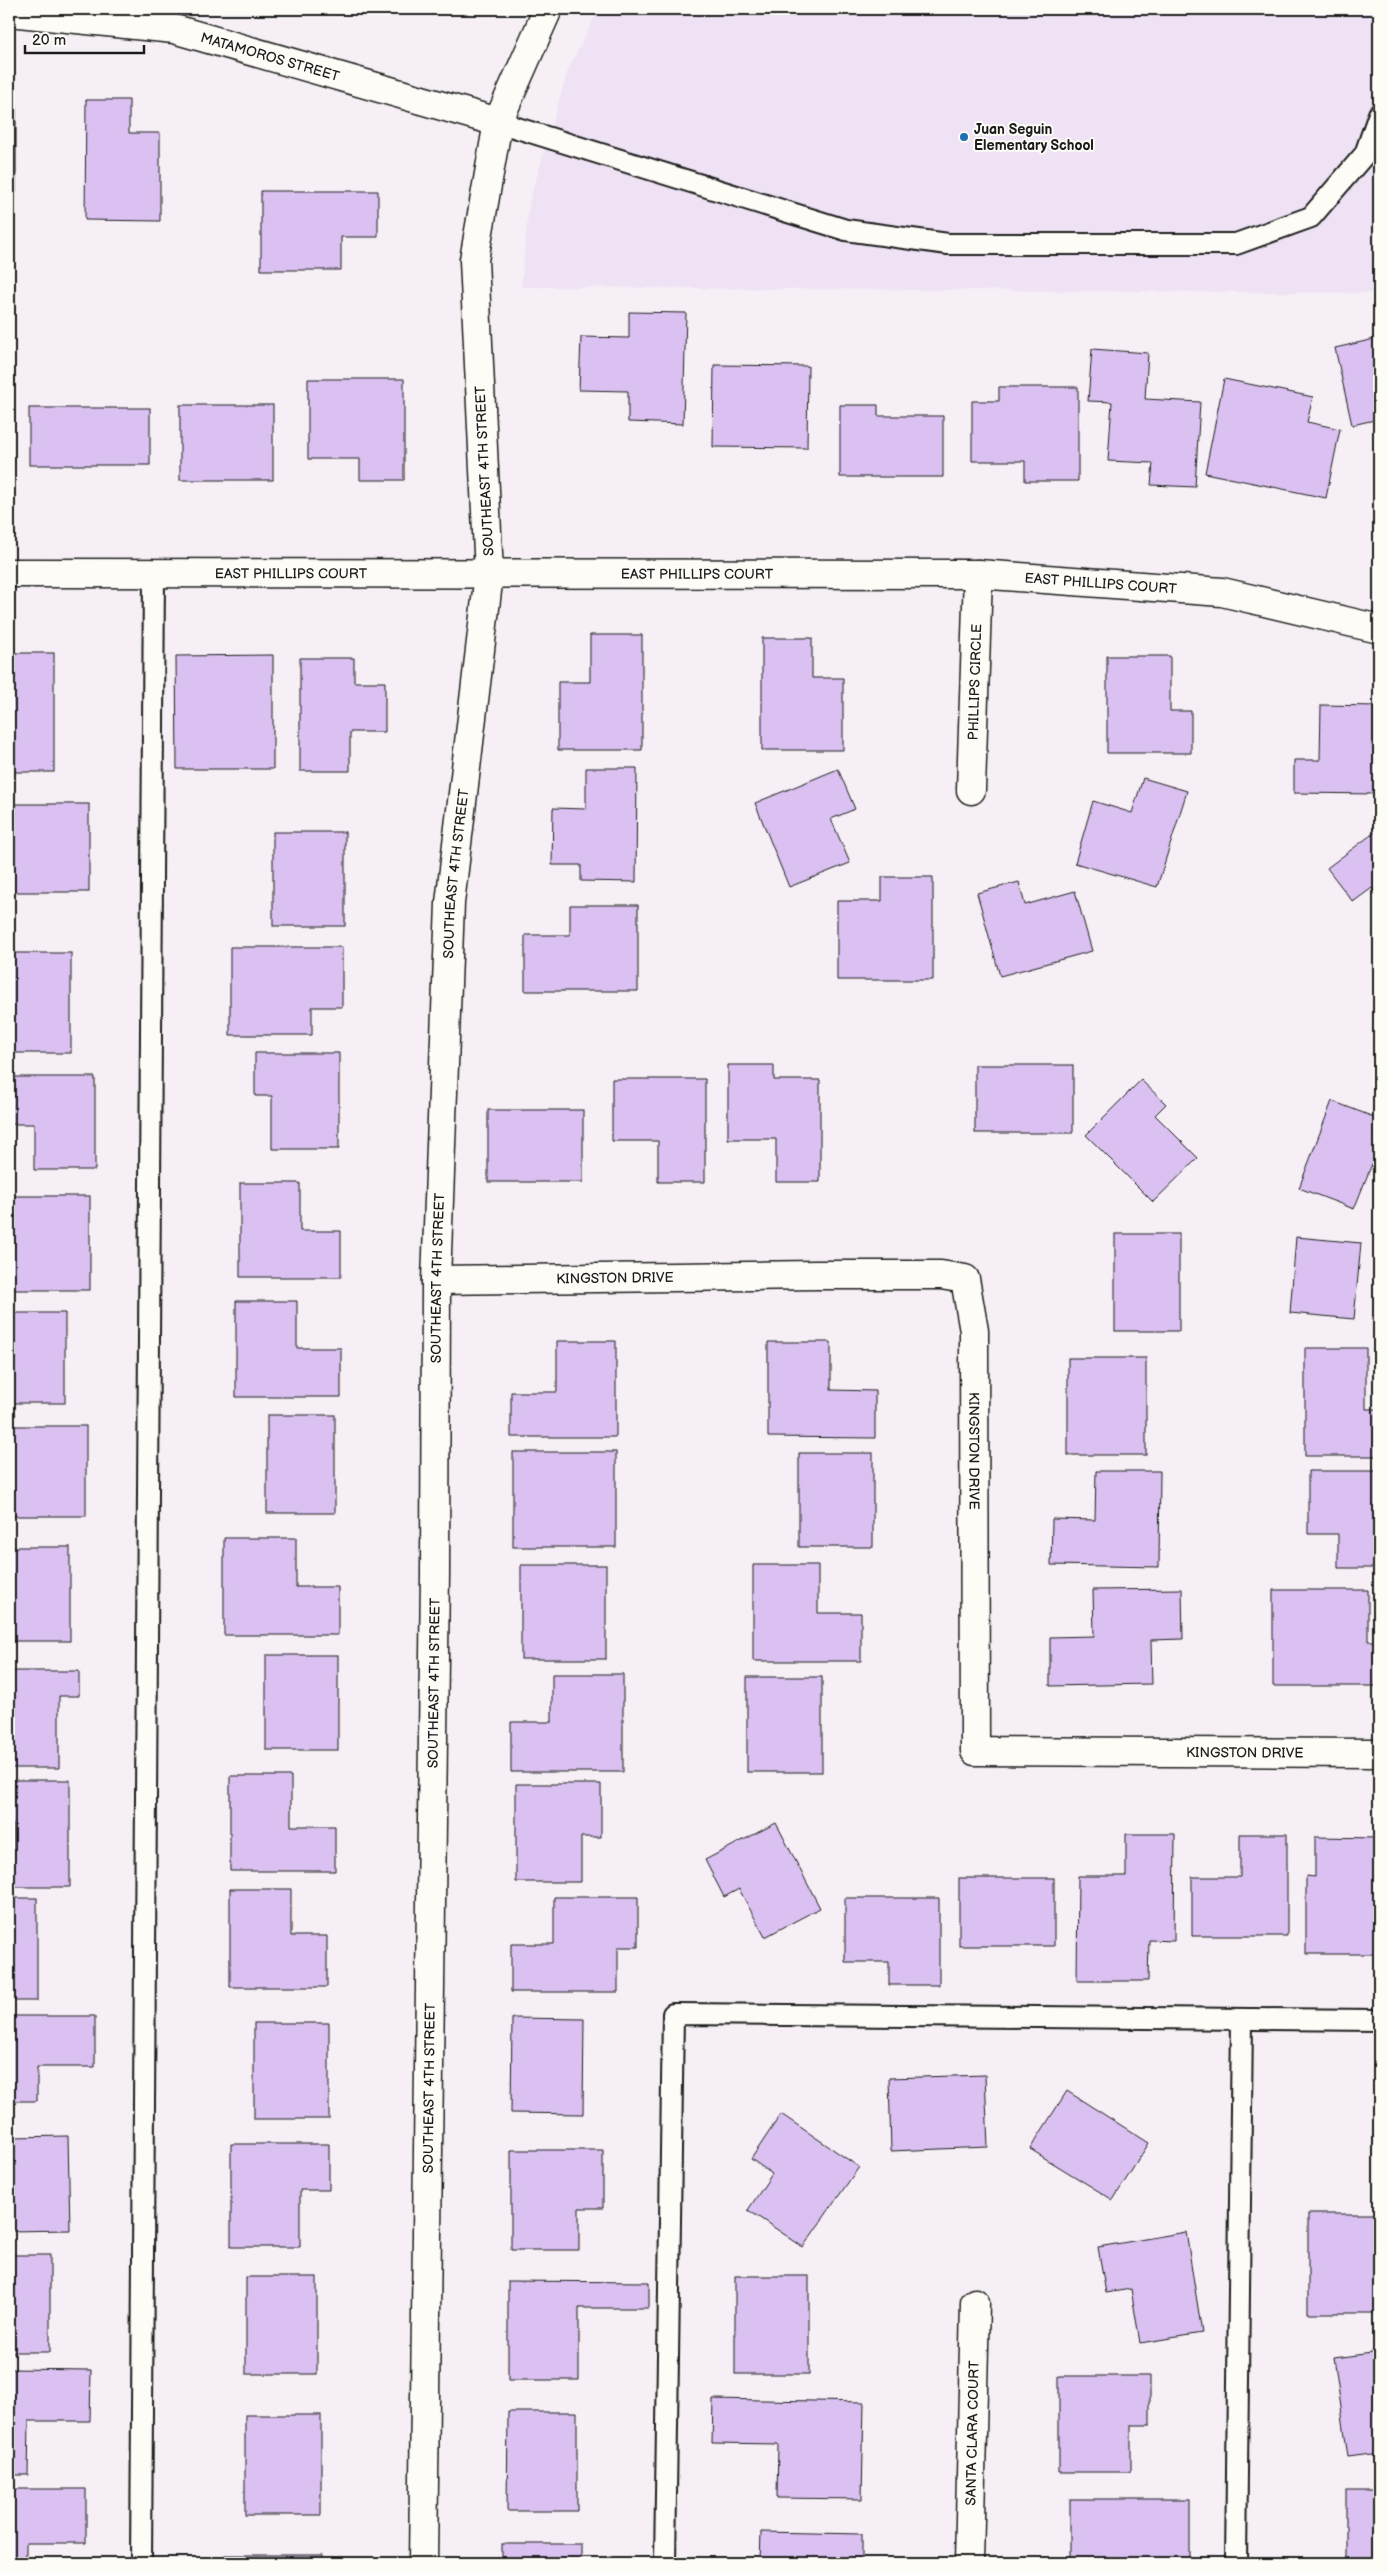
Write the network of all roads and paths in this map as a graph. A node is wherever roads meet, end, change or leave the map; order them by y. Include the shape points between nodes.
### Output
1 (548, 9) edge
2 (17, 11) edge
3 (1379, 114) edge
4 (498, 122) junction
5 (9, 573) edge
6 (154, 573) junction
7 (489, 574) junction
8 (978, 574) junction
9 (1379, 629) edge
10 (972, 790) dead end
11 (436, 1280) junction
12 (1379, 1753) edge
13 (1242, 2019) junction
14 (1379, 2020) edge
15 (975, 2303) dead end
16 (141, 2563) edge
17 (423, 2563) edge
18 (666, 2563) edge
19 (968, 2563) edge
20 (1236, 2563) edge

1 - 4 street, SOUTHEAST 4TH STREET
2 - 4 street, MATAMOROS STREET via 174,29
3 - 4 lane via 1365,154 1311,217 1236,244 948,244 846,230
4 - 7 street, SOUTHEAST 4TH STREET via 474,260
5 - 6 street, EAST PHILLIPS COURT
6 - 7 street, EAST PHILLIPS COURT
6 - 16 lane
7 - 8 street, EAST PHILLIPS COURT
7 - 11 street, SOUTHEAST 4TH STREET via 450,903
8 - 9 street, EAST PHILLIPS COURT via 1222,592
8 - 10 street, PHILLIPS CIRCLE
11 - 12 street, KINGSTON DRIVE via 818,1275 941,1275 965,1279 974,1330 975,1751
11 - 17 street, SOUTHEAST 4TH STREET
13 - 14 lane
13 - 18 lane via 673,2014
13 - 20 lane
15 - 19 street, SANTA CLARA COURT

